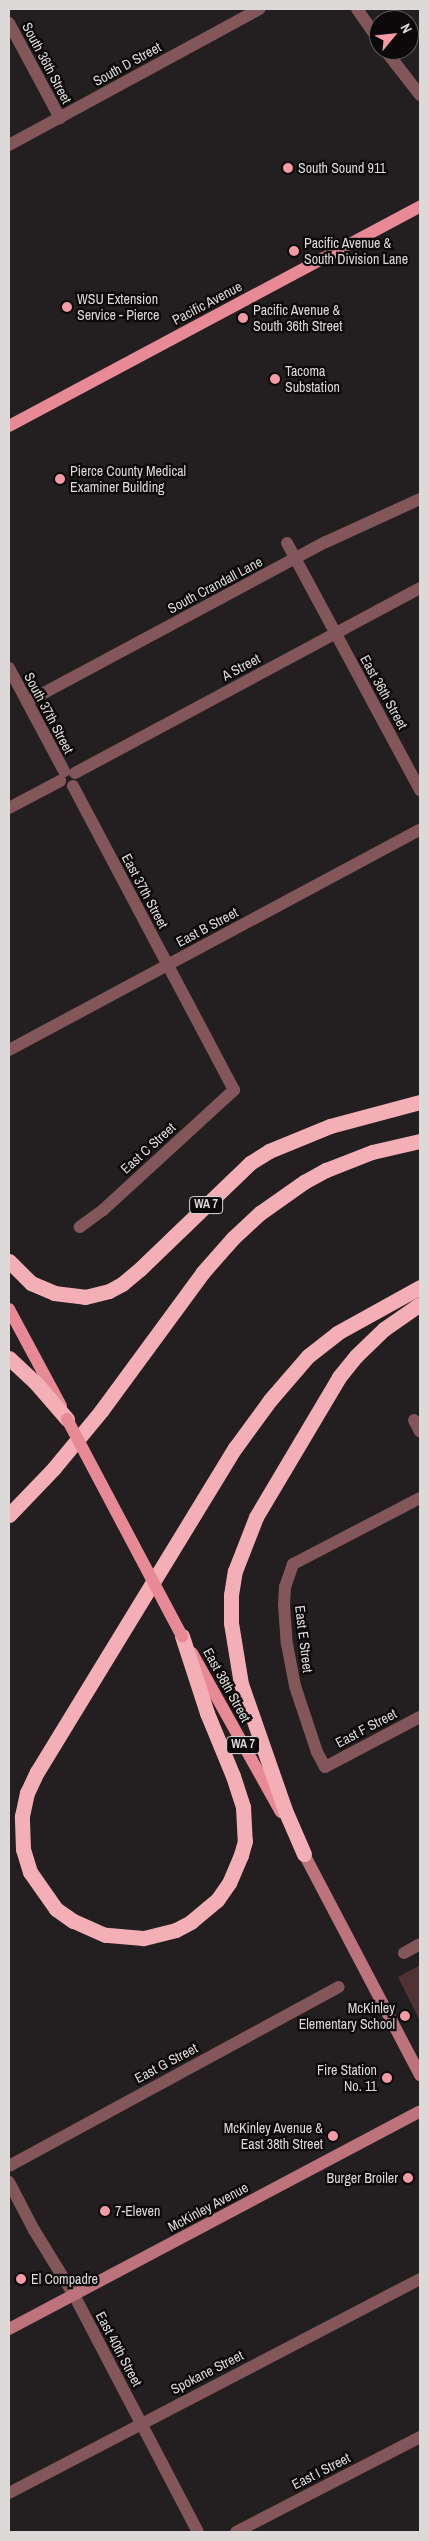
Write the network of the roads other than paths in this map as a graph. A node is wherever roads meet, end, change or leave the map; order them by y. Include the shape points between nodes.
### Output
1 (259, 9) edge
2 (357, 9) edge
3 (9, 23) edge
4 (369, 26) edge
5 (393, 60) edge
6 (420, 95) edge
7 (60, 118) junction
8 (9, 145) edge
9 (420, 207) edge
10 (9, 426) edge
11 (420, 499) edge
12 (287, 543) dead end
13 (295, 558) junction
14 (420, 588) edge
15 (335, 634) junction
16 (9, 668) edge
17 (27, 702) junction
18 (66, 775) junction
19 (420, 790) edge
20 (9, 808) edge
21 (420, 830) edge
22 (168, 965) junction
23 (9, 1050) edge
24 (234, 1090) joint
25 (420, 1102) edge
26 (420, 1141) edge
27 (80, 1227) dead end
28 (9, 1261) edge
29 (420, 1287) edge
30 (420, 1304) edge
31 (9, 1309) edge
32 (9, 1358) edge
33 (67, 1418) junction
34 (414, 1420) dead end
35 (420, 1432) edge
36 (420, 1498) edge
37 (9, 1515) edge
38 (182, 1636) junction
39 (420, 1717) edge
40 (325, 1766) joint
41 (304, 1854) junction
42 (420, 1944) edge
43 (404, 1952) dead end
44 (338, 1987) dead end
45 (420, 2075) edge
46 (420, 2112) edge
47 (9, 2166) edge
48 (9, 2182) edge
49 (420, 2279) edge
50 (74, 2295) junction
51 (9, 2329) edge
52 (141, 2424) junction
53 (420, 2437) edge
54 (9, 2493) edge
55 (198, 2532) edge
56 (236, 2532) edge

1 - 7 street, South D Street
2 - 4 street
3 - 7 street, South 36th Street
5 - 6 street
7 - 8 street, South D Street
9 - 10 main road, Pacific Avenue
11 - 13 street, South Crandall Lane
12 - 13 street
13 - 15 street
13 - 17 street, South Crandall Lane
14 - 15 street, A Street
15 - 18 street, A Street
15 - 19 street, East 36th Street
16 - 17 street, South 37th Street
17 - 18 street, South 37th Street
18 - 20 street, A Street
18 - 22 street, East 37th Street via 65,787 72,786
21 - 22 street, East B Street
22 - 23 street, East B Street
22 - 24 street, East 37th Street
24 - 27 street, East C Street via 103,1210
25 - 28 highway, WA 7 via 330,1126 269,1151 243,1170 140,1269 109,1291 85,1297 54,1293 31,1283
26 - 37 highway via 372,1152 334,1167 304,1182 260,1213 203,1272 101,1411 54,1468
29 - 38 highway via 354,1322 308,1356 270,1400 235,1448 45,1756 27,1793 22,1838 30,1872 56,1909 73,1921 105,1935 143,1938 176,1930 191,1922 217,1900 229,1884 242,1855 245,1841 243,1807
30 - 41 highway via 384,1329 339,1377 256,1517 235,1571 231,1623 241,1684 285,1810
31 - 33 main road, East 38th Street / WA 7
32 - 33 highway
33 - 38 main road, East 38th Street / WA 7, bridge
34 - 35 street
36 - 40 street, East E Street via 293,1564 285,1587 287,1644 295,1686
38 - 41 main road, East 38th Street / WA 7
39 - 40 street, East F Street
41 - 45 main road, East 38th Street
42 - 43 street
44 - 47 street, East G Street
46 - 50 main road, McKinley Avenue
48 - 50 street, East 40th Street
49 - 52 street, Spokane Street
50 - 51 main road, McKinley Avenue
50 - 52 street, East 40th Street
52 - 54 street, Spokane Street
52 - 55 street, East 40th Street
53 - 56 street, East I Street

